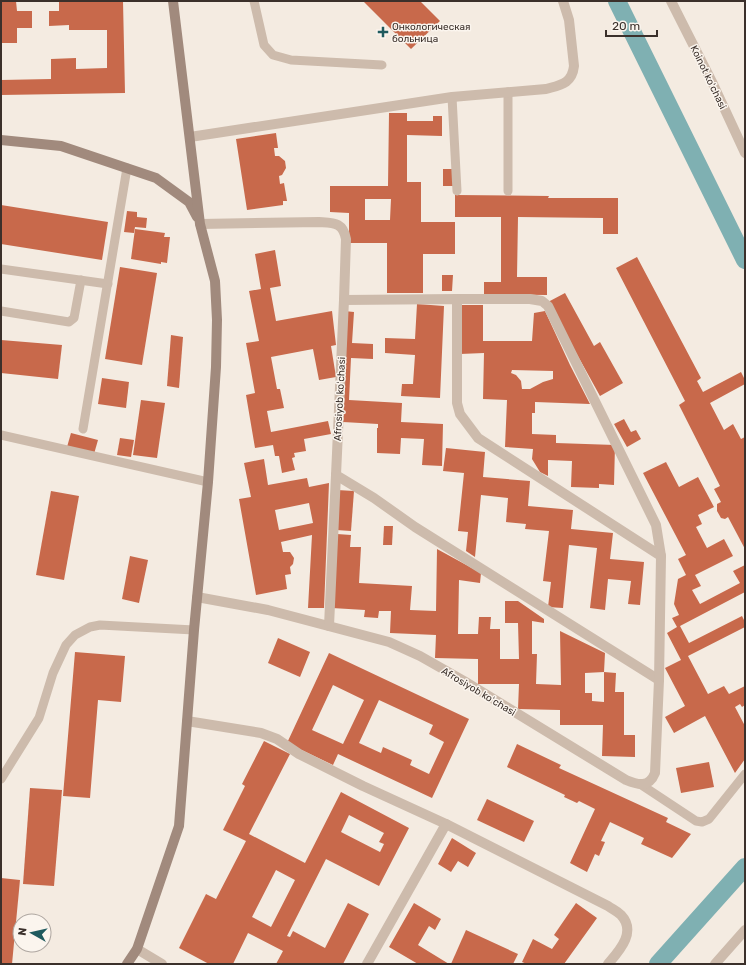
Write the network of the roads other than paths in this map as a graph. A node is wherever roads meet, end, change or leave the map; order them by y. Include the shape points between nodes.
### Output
1 (173, 1) edge
2 (254, 1) edge
3 (563, 1) edge
4 (671, 1) edge
5 (382, 65) dead end
6 (508, 92) junction
7 (452, 97) junction
8 (190, 137) junction
9 (1, 140) edge
10 (745, 153) edge
11 (127, 168) junction
12 (457, 191) dead end
13 (508, 191) dead end
14 (200, 224) junction
15 (1, 269) edge
16 (81, 280) junction
17 (108, 284) junction
18 (457, 299) junction
19 (344, 300) junction
20 (1, 312) edge
21 (83, 429) dead end
22 (1, 435) edge
23 (336, 475) junction
24 (208, 482) junction
25 (661, 556) junction
26 (197, 597) junction
27 (329, 626) junction
28 (194, 630) junction
29 (659, 680) junction
30 (187, 721) junction
31 (4, 768) edge
32 (745, 774) edge
33 (1, 779) edge
34 (640, 784) junction
35 (446, 824) junction
36 (744, 934) edge
37 (137, 949) junction
38 (127, 964) edge
39 (162, 964) edge
40 (367, 964) edge
41 (608, 964) edge
42 (715, 964) edge

1 - 8 street
2 - 5 lane via 264,45 273,55 291,60
3 - 6 street via 569,20 573,56 571,77 567,82 546,89
4 - 10 street, Koinot koʻchasi
6 - 7 street
6 - 13 lane
7 - 8 street
7 - 12 lane
8 - 14 street
9 - 11 street via 61,146
11 - 14 street via 156,178 189,202
11 - 17 lane
14 - 19 street, Afrosiyob koʻchasi via 319,222 339,225 345,232 346,239
14 - 24 street via 215,281 217,320
15 - 16 lane
16 - 17 lane
16 - 20 lane via 76,311 74,318 69,322
17 - 21 lane
18 - 19 street
18 - 25 street via 456,403 460,414 478,438
18 - 25 street via 530,299 542,301 548,306 656,525
19 - 23 street, Afrosiyob koʻchasi
22 - 24 lane
23 - 27 street, Afrosiyob koʻchasi
23 - 29 street
24 - 26 street
25 - 29 street
26 - 27 street, Afrosiyob koʻchasi via 268,610
26 - 28 street
27 - 34 street, Afrosiyob koʻchasi via 389,642 420,656 626,780
28 - 30 street
28 - 31 lane via 100,625 75,635 66,644 53,673 39,718
29 - 34 street via 655,773 650,782
30 - 35 street via 261,733 277,739 299,754
30 - 37 street via 179,826
31 - 33 lane
32 - 34 lane via 708,819 702,822 696,821
35 - 40 street
35 - 41 street via 620,914 626,922 626,939
36 - 42 street
37 - 38 street
37 - 39 street

